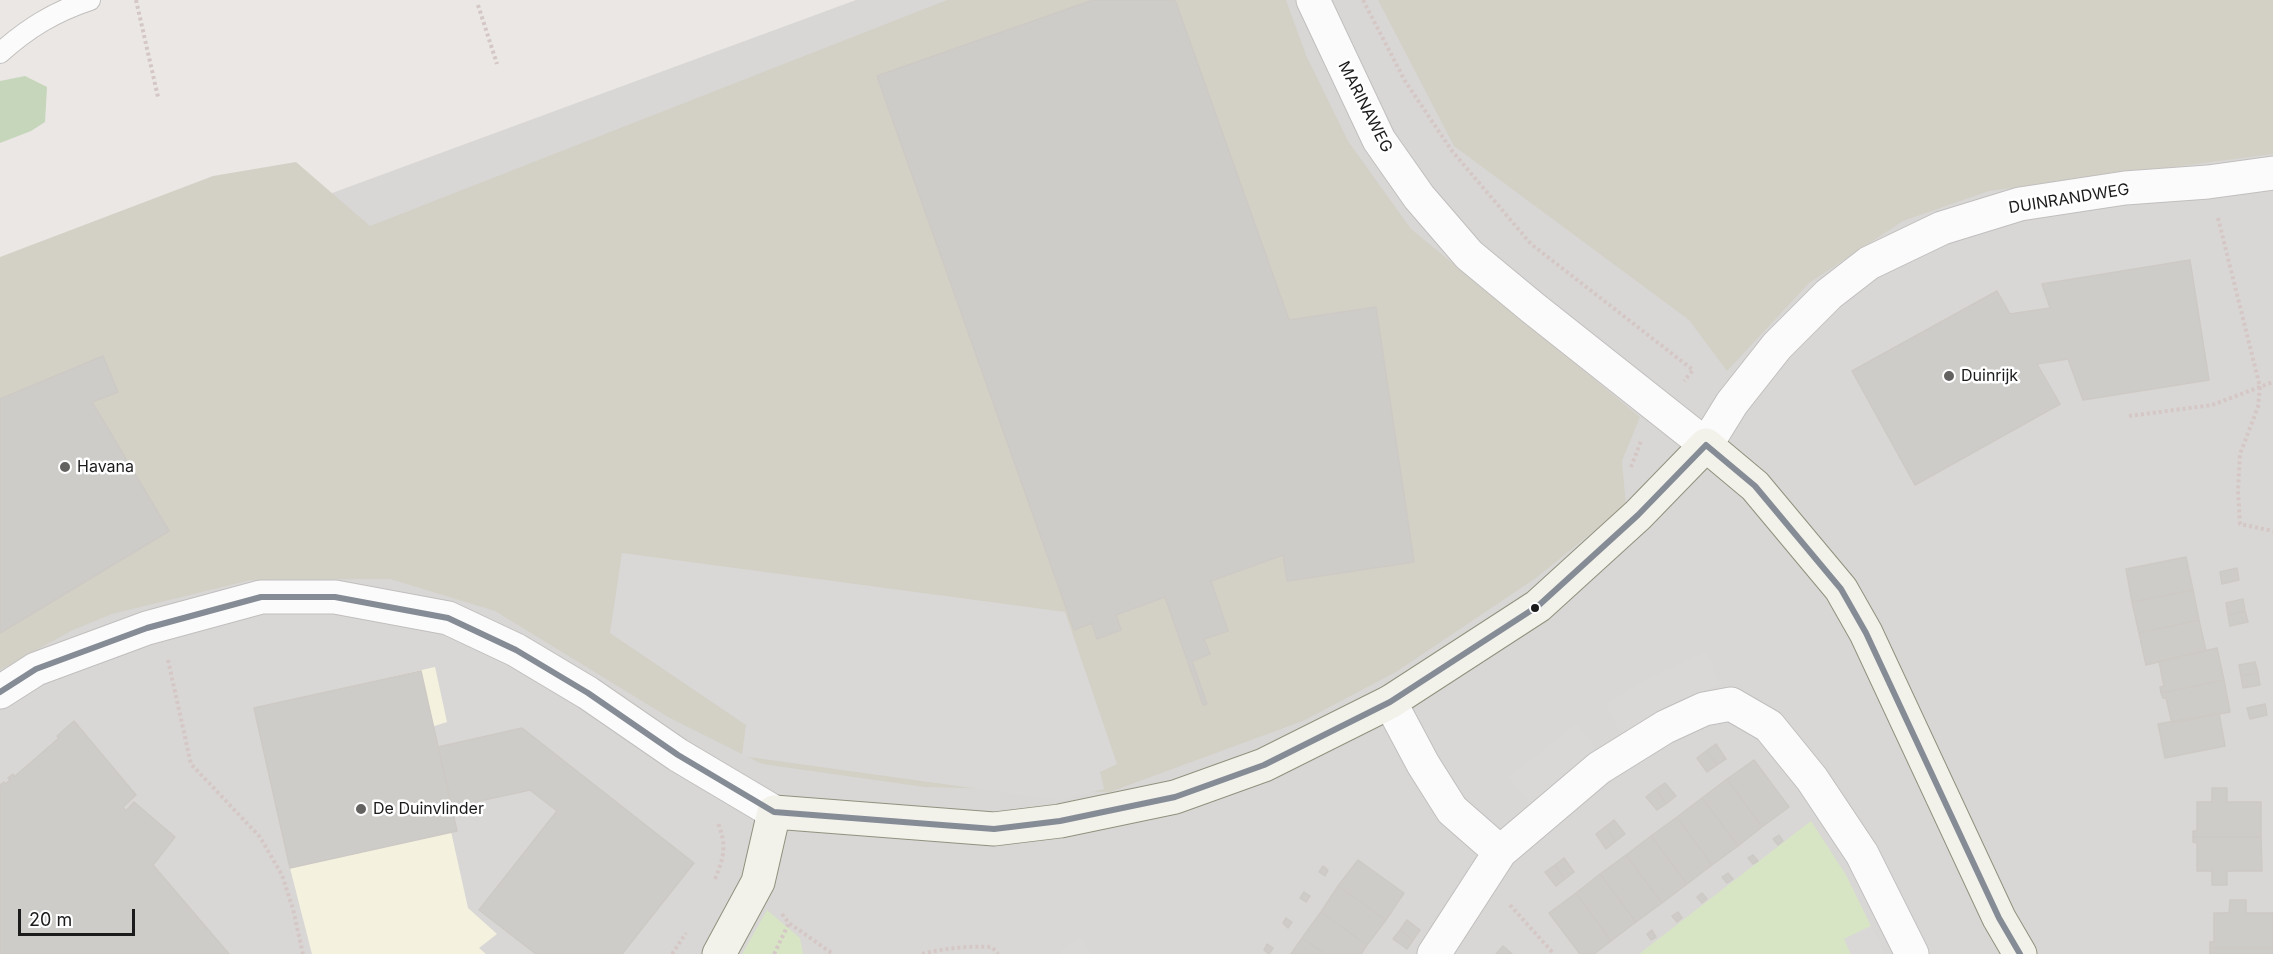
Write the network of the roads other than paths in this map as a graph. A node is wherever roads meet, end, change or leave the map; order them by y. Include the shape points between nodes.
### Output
1 (90, 0) edge
2 (1313, 0) edge
3 (0, 52) edge
4 (2273, 173) edge
5 (1706, 445) junction
6 (0, 692) edge
7 (1390, 702) junction
8 (774, 812) junction
9 (1493, 865) junction
10 (719, 954) edge
11 (1434, 954) edge
12 (1912, 954) edge
13 (2020, 954) edge

1 - 3 lane via 63,9
2 - 5 street, MARINAWEG via 1379,140 1419,197 1462,246 1533,308
4 - 5 street, DUINRANDWEG via 2020,204 1942,228 1869,263 1829,294 1777,346 1732,403
5 - 7 street via 1638,515 1538,606
5 - 13 street, MARINAWEG via 1755,486 1841,589 1866,633 1999,918
6 - 8 street via 36,669 161,624 261,597 335,597 448,618 526,656
7 - 8 street via 1264,765 1175,796 1060,821 994,829
7 - 9 street via 1452,810
8 - 10 street via 758,882
9 - 11 street
9 - 12 street via 1599,768 1665,727 1704,709 1731,704 1769,726 1812,779 1863,854

